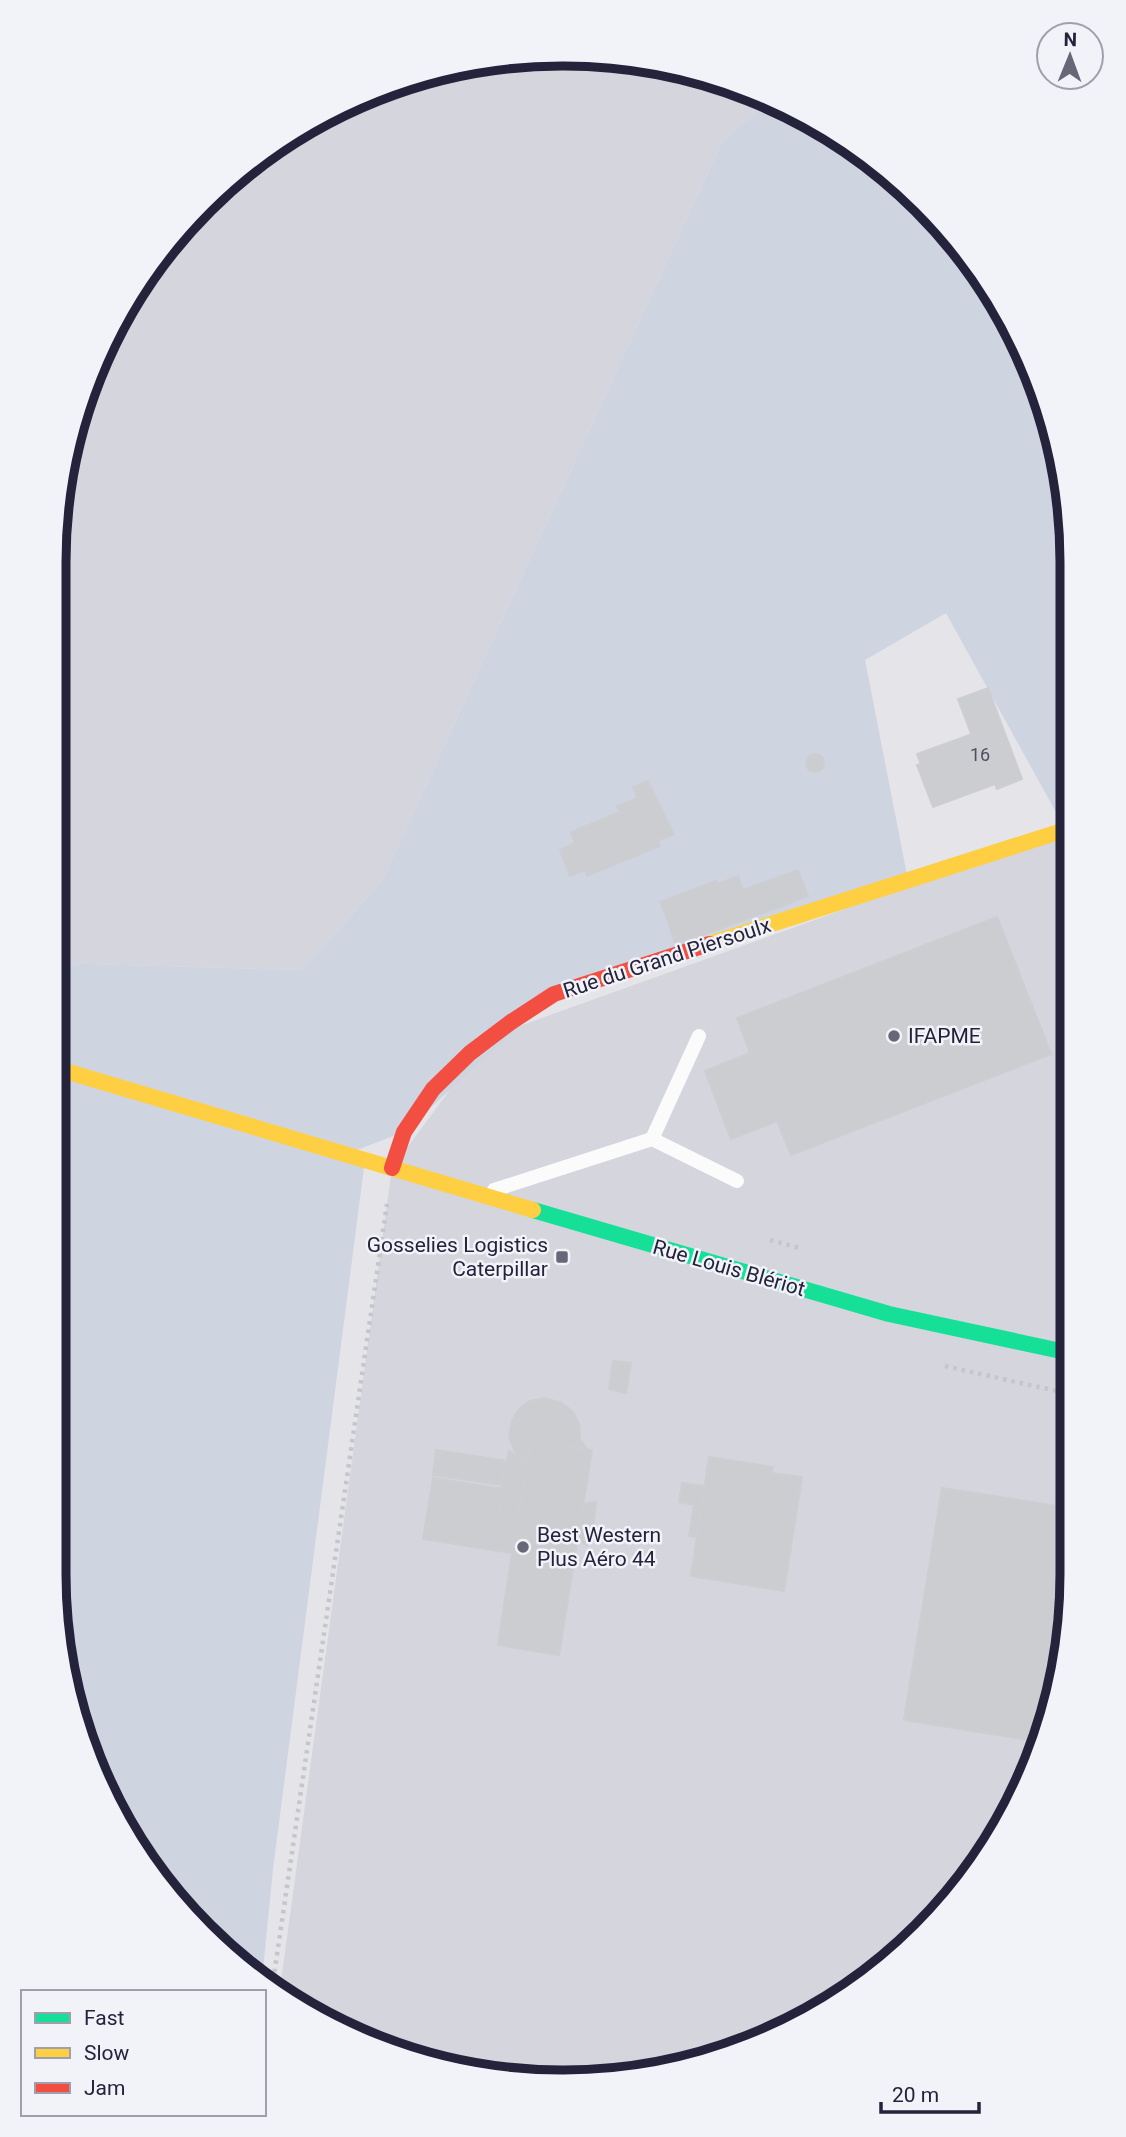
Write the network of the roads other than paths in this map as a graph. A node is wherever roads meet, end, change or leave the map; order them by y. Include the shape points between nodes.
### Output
1 (1060, 832) edge
2 (699, 1036) dead end
3 (66, 1071) edge
4 (652, 1139) junction
5 (392, 1168) junction
6 (737, 1181) dead end
7 (480, 1194) junction
8 (1060, 1351) edge

1 - 5 street, Rue du Grand Piersoulx via 554,994 489,1037 430,1093 404,1132
2 - 4 lane
3 - 5 street
4 - 6 lane
4 - 7 lane
5 - 7 street, Rue Louis Blériot
7 - 8 street, Rue Louis Blériot via 889,1314

